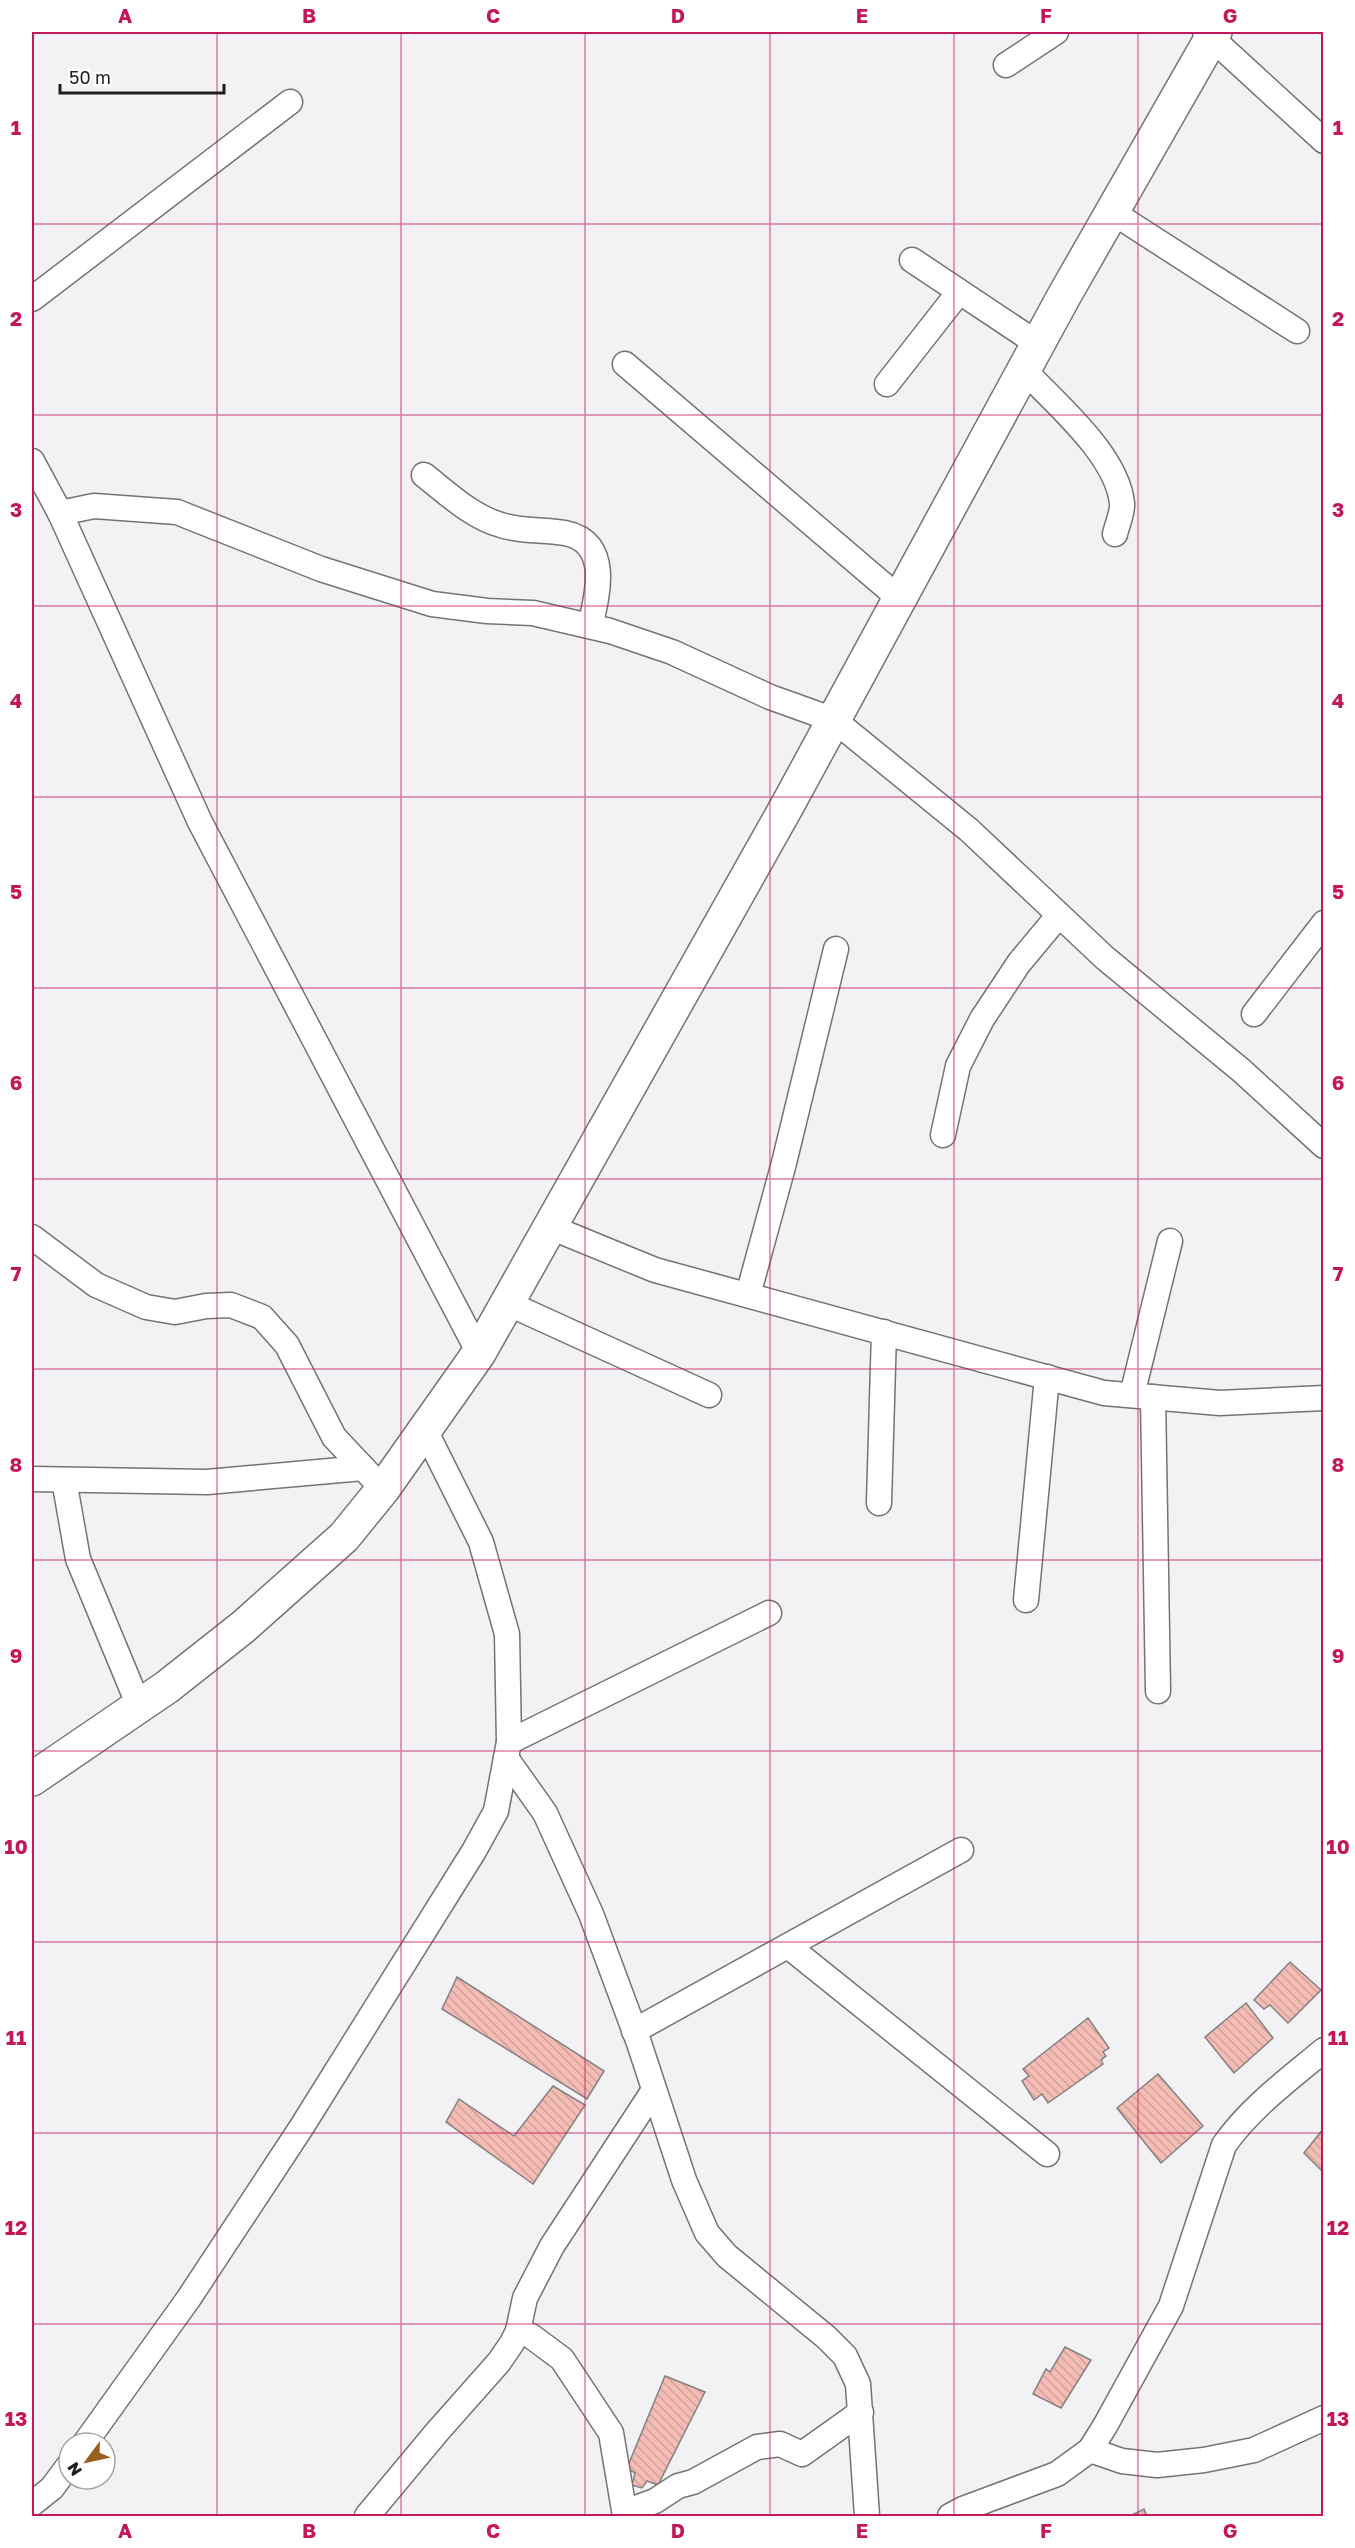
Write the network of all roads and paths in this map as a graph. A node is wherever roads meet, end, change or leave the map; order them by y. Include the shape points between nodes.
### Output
1 (1056, 32) edge
2 (1210, 34) edge
3 (1006, 65) dead end
4 (290, 102) dead end
5 (1323, 141) edge
6 (1112, 212) junction
7 (912, 260) dead end
8 (959, 292) junction
9 (32, 299) edge
10 (1297, 331) dead end
11 (1031, 357) junction
12 (625, 364) dead end
13 (887, 384) dead end
14 (32, 461) edge
15 (424, 475) dead end
16 (60, 513) junction
17 (1115, 534) dead end
18 (900, 599) junction
19 (590, 626) junction
20 (834, 720) junction
21 (1059, 915) junction
22 (1323, 923) edge
23 (836, 950) dead end
24 (1254, 1014) dead end
25 (943, 1136) dead end
26 (1323, 1146) edge
27 (550, 1227) junction
28 (32, 1238) edge
29 (1170, 1241) dead end
30 (748, 1295) junction
31 (507, 1303) junction
32 (884, 1332) junction
33 (479, 1353) junction
34 (1047, 1377) junction
35 (709, 1395) dead end
36 (1142, 1396) junction
37 (1323, 1398) edge
38 (425, 1430) junction
39 (32, 1479) edge
40 (373, 1479) junction
41 (64, 1480) junction
42 (879, 1503) dead end
43 (1026, 1600) dead end
44 (769, 1613) dead end
45 (1158, 1691) dead end
46 (139, 1706) junction
47 (507, 1750) junction
48 (32, 1779) edge
49 (961, 1850) dead end
50 (788, 1946) junction
51 (634, 2031) junction
52 (1323, 2050) edge
53 (654, 2090) junction
54 (1047, 2154) dead end
55 (518, 2331) junction
56 (861, 2412) junction
57 (1323, 2418) edge
58 (94, 2431) edge
59 (1089, 2450) junction
60 (57, 2481) edge
61 (32, 2504) edge
62 (625, 2514) edge
63 (368, 2517) edge
64 (867, 2517) edge
65 (950, 2517) edge

1 - 3 street
2 - 5 street
2 - 6 main road
4 - 9 street
6 - 10 street
6 - 11 main road
7 - 8 street
8 - 11 street
8 - 13 street
11 - 17 street via 1106,457 1122,505
11 - 18 main road
12 - 18 street
14 - 16 street
15 - 19 street via 498,525 579,538 592,553 599,572
16 - 19 street via 94,506 177,512 321,569 432,604 533,613
16 - 33 street via 200,822
18 - 20 main road
19 - 20 street via 672,652 770,697
20 - 21 street via 969,830
20 - 27 main road
21 - 25 street via 1019,963 982,1018 958,1066
21 - 26 street via 1242,1071
22 - 24 street
23 - 30 street
27 - 30 street via 655,1270
27 - 31 main road
28 - 40 street via 96,1285 146,1307 175,1312 231,1305 261,1317 287,1345 334,1437
29 - 36 street
30 - 32 street
31 - 33 main road
31 - 35 street
32 - 34 street
32 - 42 street
33 - 38 main road
34 - 36 street via 1104,1392
34 - 43 street
36 - 37 street via 1220,1403
36 - 45 street
38 - 40 main road
38 - 47 street via 481,1542 507,1634
39 - 41 street
40 - 41 street
40 - 46 main road via 344,1537 243,1627
41 - 46 street via 78,1559
44 - 47 street
46 - 48 main road
47 - 51 street via 545,1813 591,1914
47 - 58 street via 496,1811 474,1851 288,2148 189,2298
49 - 50 street
50 - 51 street
50 - 54 street
51 - 53 street
52 - 59 street via 1260,2104 1224,2145 1171,2306
53 - 55 street via 552,2246 525,2298
53 - 56 street via 684,2180 707,2233 727,2256 845,2356 858,2384
55 - 62 street via 562,2359 611,2433
55 - 63 street via 499,2362
56 - 62 street via 802,2454 780,2444 757,2447
56 - 64 street
57 - 59 street via 1254,2450 1204,2460 1157,2465 1122,2461
59 - 65 street via 1057,2474
60 - 61 street

